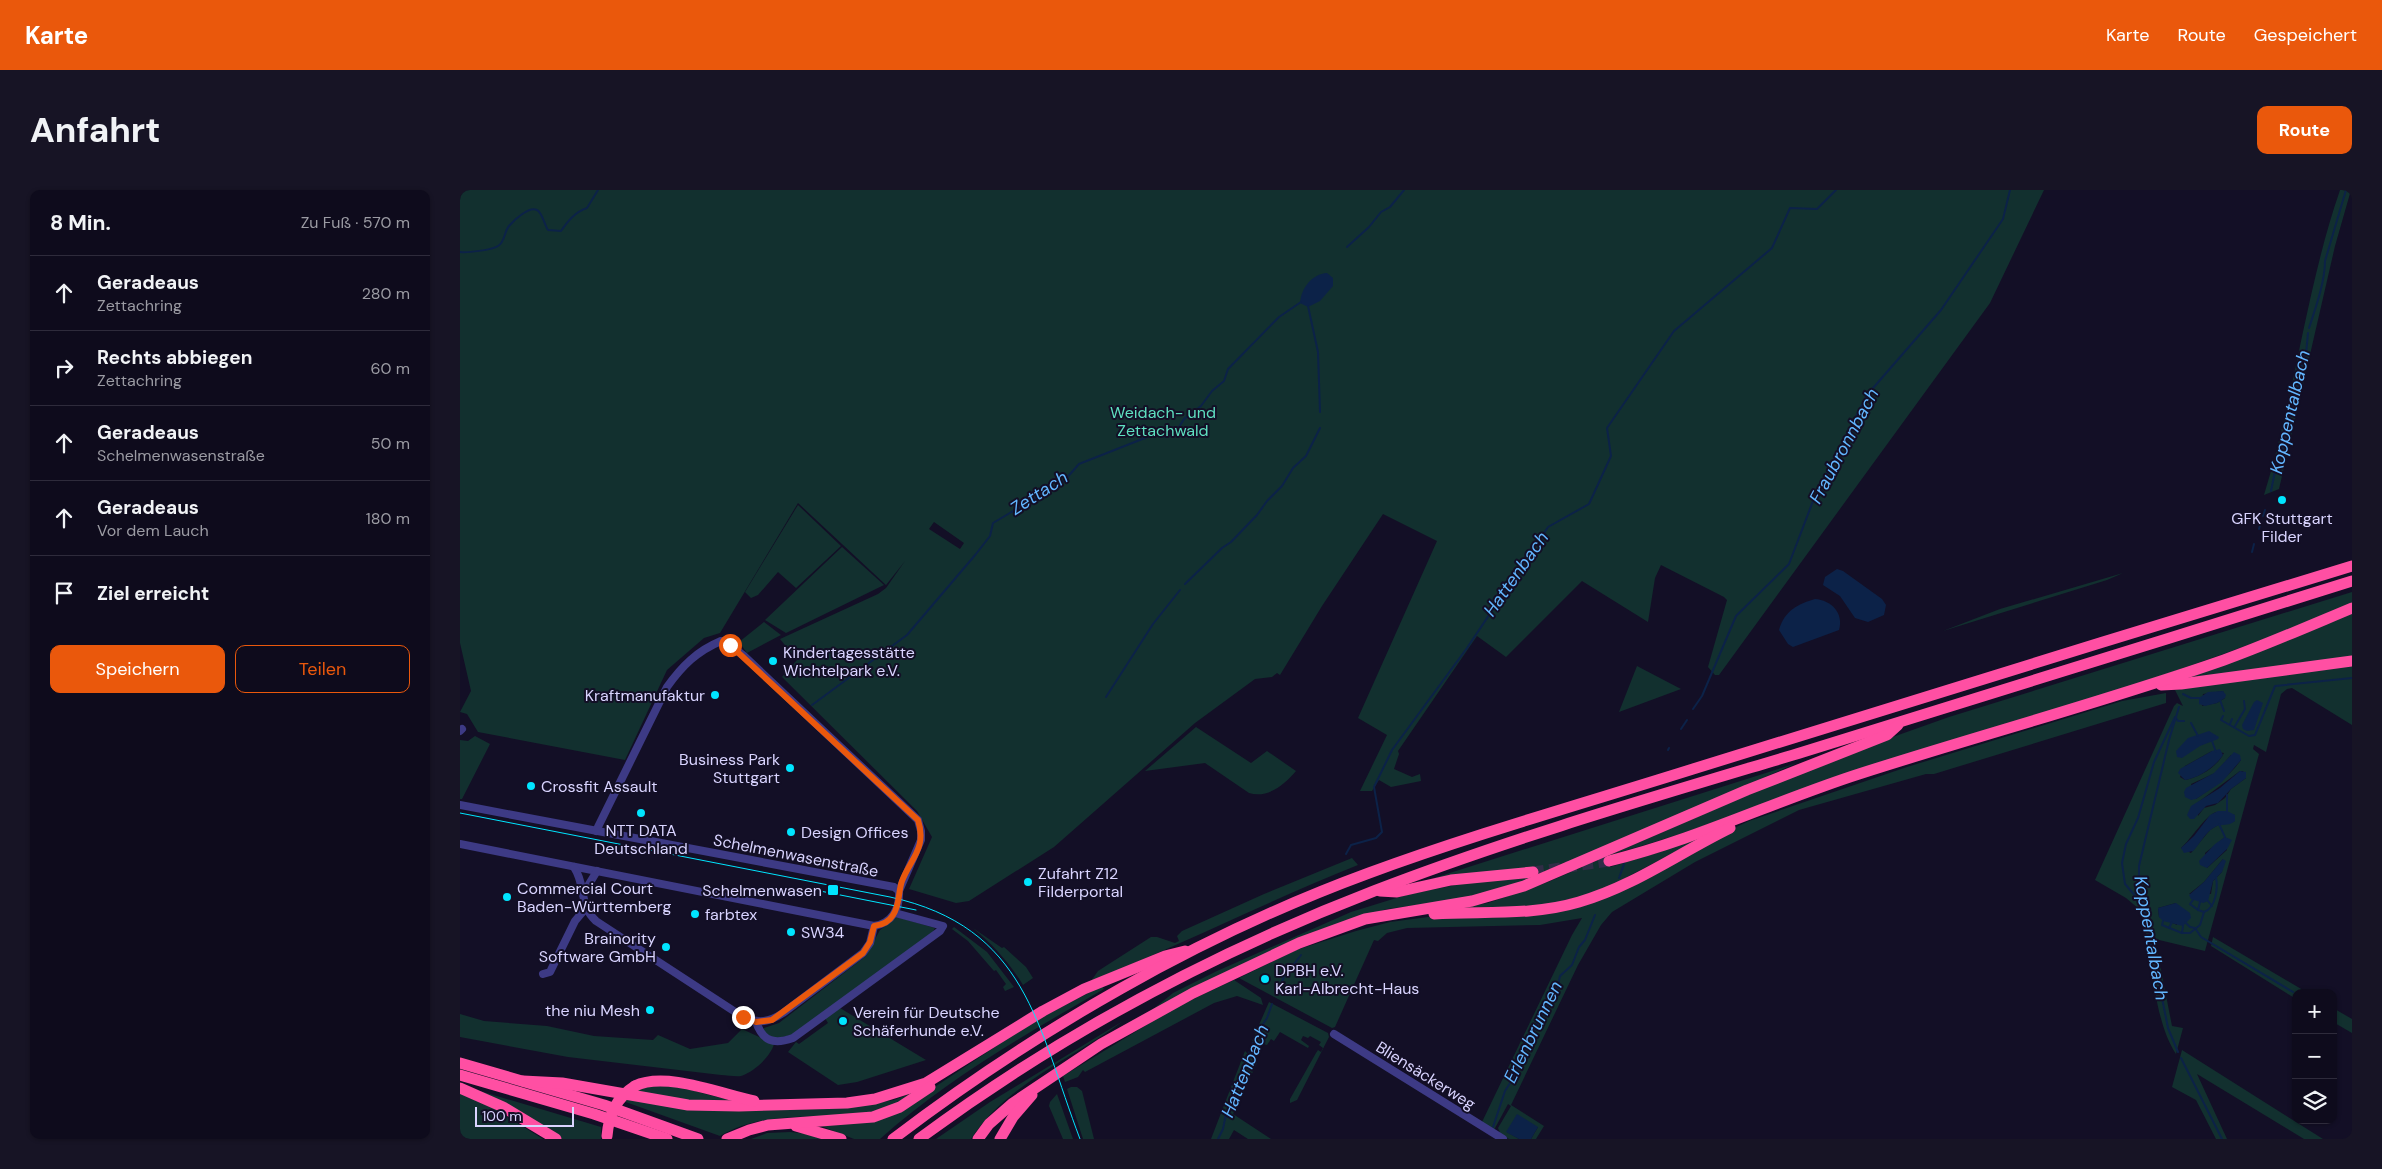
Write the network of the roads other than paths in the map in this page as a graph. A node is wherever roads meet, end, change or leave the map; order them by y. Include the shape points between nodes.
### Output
1 (2352, 566) edge
2 (2352, 582) edge
3 (2352, 608) edge
4 (2352, 661) edge
5 (2146, 685) junction
6 (1902, 722) junction
7 (460, 805) edge
8 (1754, 811) junction
9 (596, 831) junction
10 (460, 844) edge
11 (1609, 861) tunnel mouth
12 (574, 867) junction
13 (597, 871) junction
14 (1533, 872) tunnel mouth
15 (899, 891) junction
16 (1373, 891) junction
17 (583, 894) junction
18 (586, 908) junction
19 (1408, 911) junction
20 (894, 913) junction
21 (874, 926) junction
22 (1198, 948) junction
23 (543, 974) dead end
24 (756, 1022) junction
25 (1334, 1034) dead end
26 (968, 1059) junction
27 (460, 1063) edge
28 (460, 1075) edge
29 (1049, 1078) junction
30 (523, 1081) junction
31 (460, 1088) edge
32 (768, 1105) junction
33 (787, 1124) junction
34 (608, 1138) edge
35 (556, 1139) edge
36 (667, 1139) edge
37 (698, 1139) edge
38 (727, 1139) edge
39 (841, 1139) edge
40 (893, 1139) edge
41 (919, 1139) edge
42 (978, 1139) edge
43 (1000, 1139) edge
44 (1502, 1139) edge

1 - 22 highway via 1819,729 1416,857 1310,897
2 - 6 highway
3 - 5 highway via 2241,654
4 - 5 highway via 2181,684
5 - 8 highway via 1857,775
6 - 16 highway via 1544,832
6 - 19 highway via 1886,735 1747,790 1524,886 1472,901
7 - 9 street, Schelmenwasenstraße
8 - 11 highway via 1668,844
8 - 19 highway via 1643,877 1578,902 1510,913 1426,915
9 - 15 street, Schelmenwasenstraße
9 - 15 street via 667,687 680,668 698,653 721,642 744,656 918,820 921,840
10 - 12 street
12 - 13 street
12 - 17 street via 582,878
13 - 17 street
13 - 21 street
14 - 16 highway via 1451,880 1396,892
15 - 20 street
16 - 41 highway via 1258,940 1128,1005 1017,1072
17 - 18 street
18 - 23 street via 575,921 550,972
18 - 24 street via 596,921 743,1017
19 - 29 highway via 1344,925 1268,957 1151,1015
20 - 21 street via 886,922
20 - 24 street via 943,926 793,1038 779,1042 766,1038
21 - 24 street via 863,953 783,1013 772,1020
22 - 26 highway via 1165,956 1084,989
22 - 40 highway via 1024,1048
25 - 44 street, Bliensäckerweg
26 - 32 highway via 926,1083 875,1099
26 - 33 highway via 907,1104 884,1114
27 - 30 highway
28 - 36 highway
29 - 42 highway via 1003,1110
29 - 43 highway via 1022,1106
30 - 32 highway via 562,1083 688,1105
30 - 37 highway via 611,1107
31 - 35 highway
32 - 34 highway, bridge via 667,1080 649,1081 635,1086 614,1107
33 - 38 highway via 749,1130
33 - 39 highway

